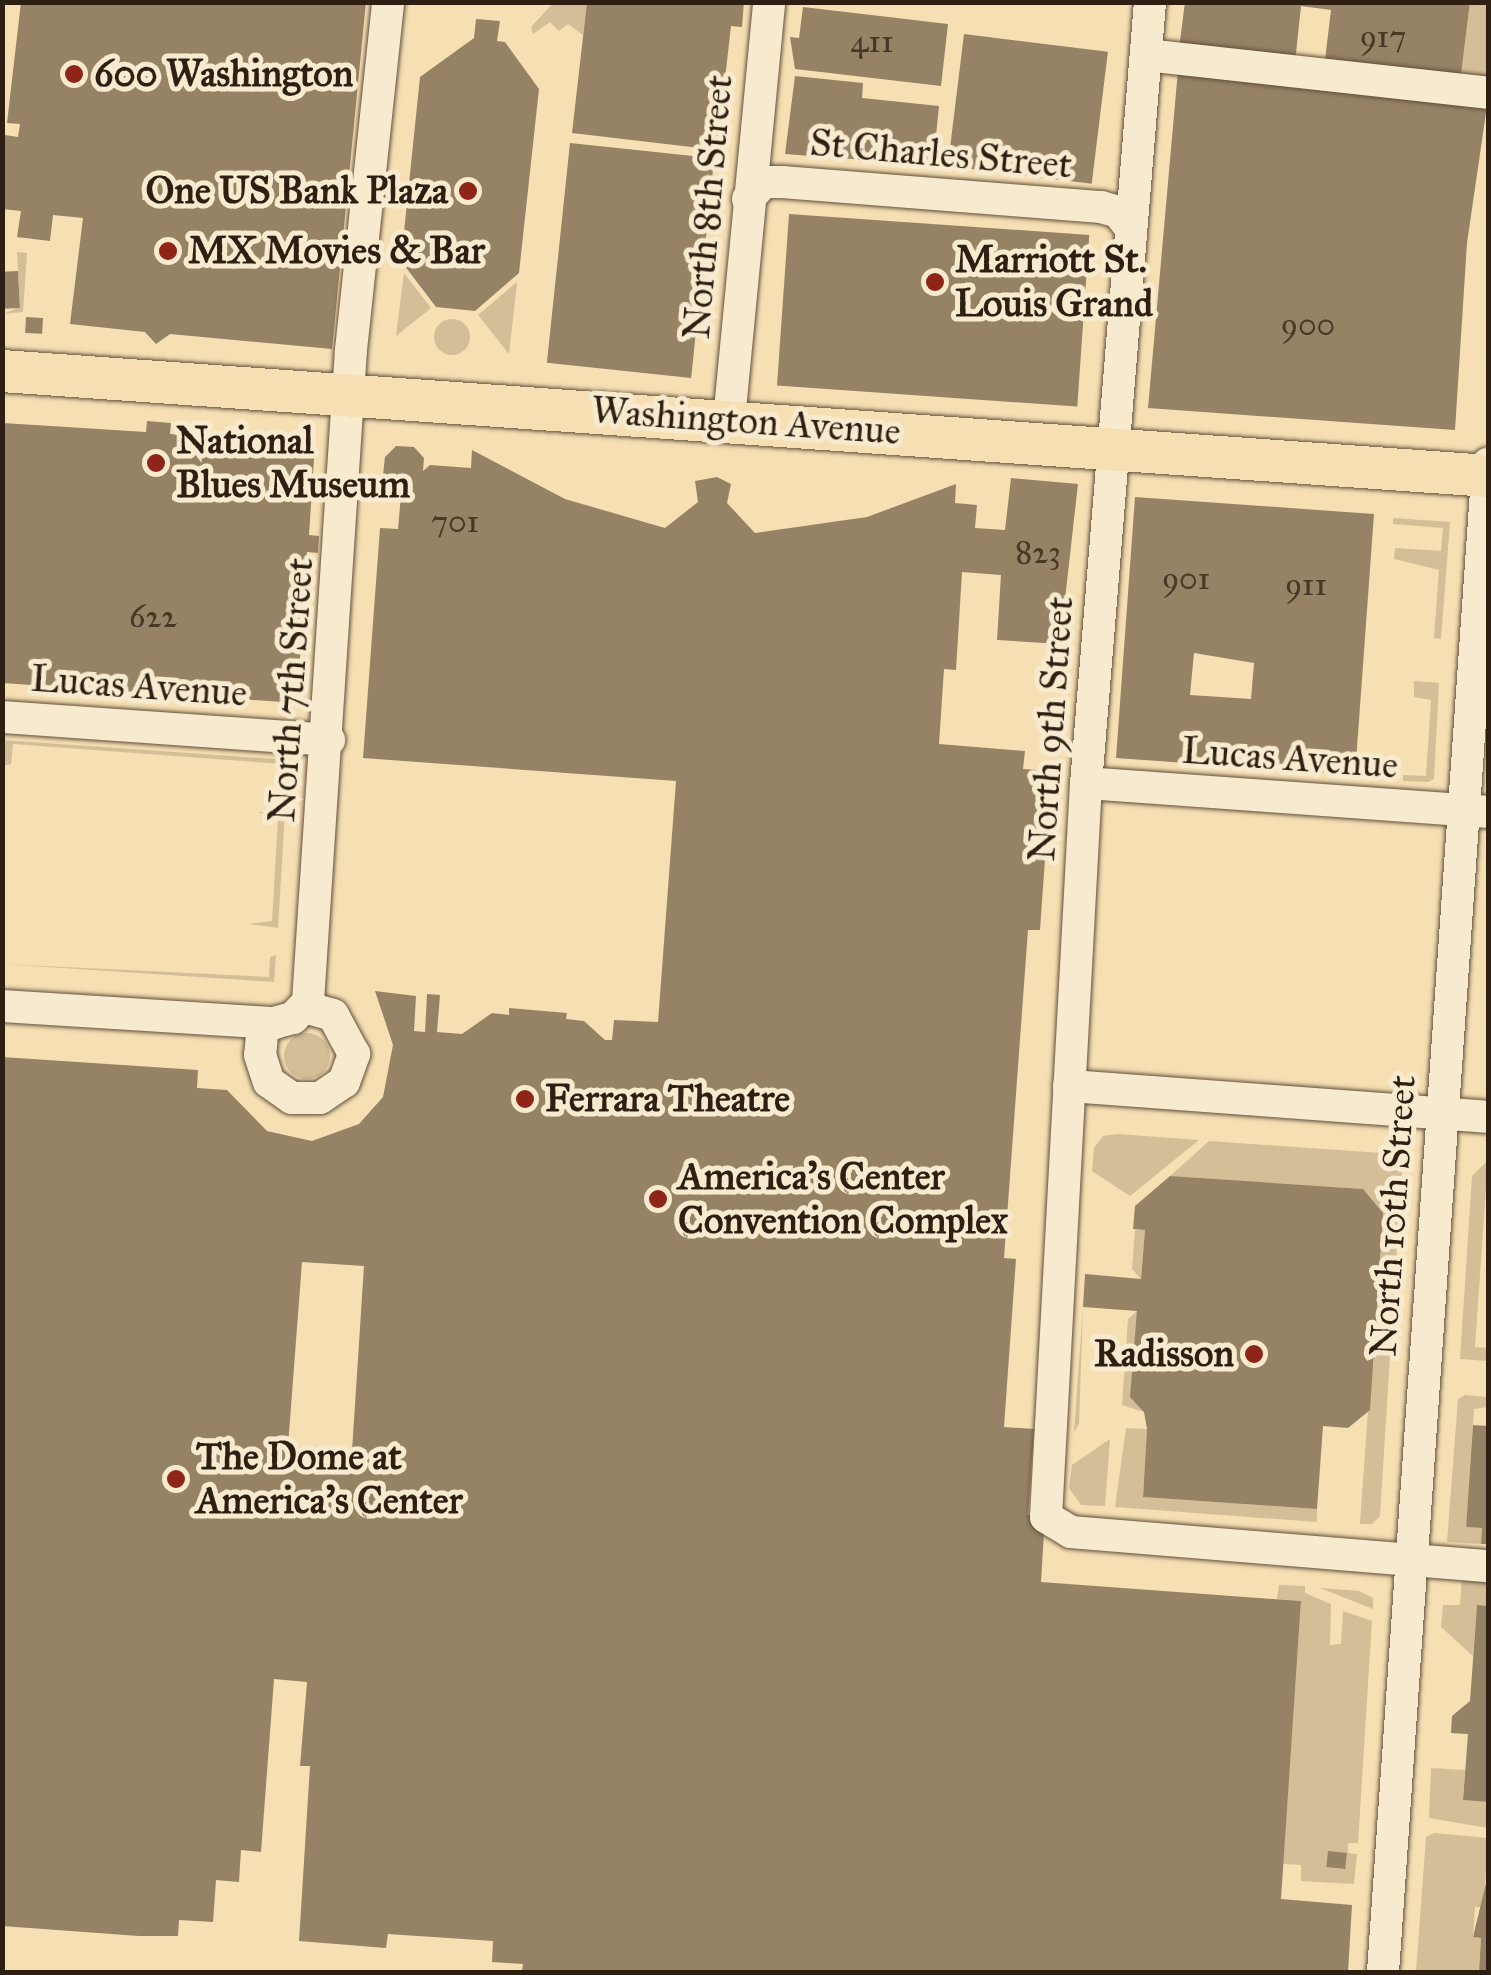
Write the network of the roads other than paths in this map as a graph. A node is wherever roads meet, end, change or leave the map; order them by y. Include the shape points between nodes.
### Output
1 (388, 2) edge
2 (769, 2) edge
3 (1150, 2) edge
4 (1146, 55) junction
5 (1488, 94) edge
6 (748, 199) junction
7 (1128, 224) junction
8 (2, 371) edge
9 (349, 394) junction
10 (729, 420) junction
11 (1110, 448) junction
12 (1488, 464) edge
13 (1488, 476) edge
14 (2, 717) edge
15 (329, 740) junction
16 (1086, 782) junction
17 (1476, 811) edge
18 (2, 1006) edge
19 (1069, 1086) junction
20 (1440, 1114) junction
21 (1488, 1117) edge
22 (1410, 1556) junction
23 (1488, 1566) edge
24 (1383, 1972) edge

1 - 9 street, North 7th Street
2 - 6 street, North 8th Street
3 - 4 street, North 9th Street
4 - 5 street
4 - 7 street, North 9th Street
6 - 7 street, St Charles Street via 764,182 782,182 1112,208
6 - 10 street, North 8th Street
7 - 11 street, North 9th Street
8 - 9 main road, Washington Avenue
9 - 10 main road, Washington Avenue
9 - 15 street, North 7th Street
10 - 11 main road, Washington Avenue
11 - 13 main road, Washington Avenue
11 - 16 street, North 9th Street
12 - 13 street, North 10th Street
13 - 17 street, North 10th Street
14 - 15 street, Lucas Avenue
15 - 18 street, North 7th Street via 287,1016
16 - 17 street, Lucas Avenue
16 - 19 street, North 9th Street
17 - 20 street, North 10th Street
19 - 20 street
19 - 22 street, North 9th Street via 1046,1517 1071,1532
20 - 21 street
20 - 22 street, North 10th Street
22 - 23 street
22 - 24 street, North 10th Street

